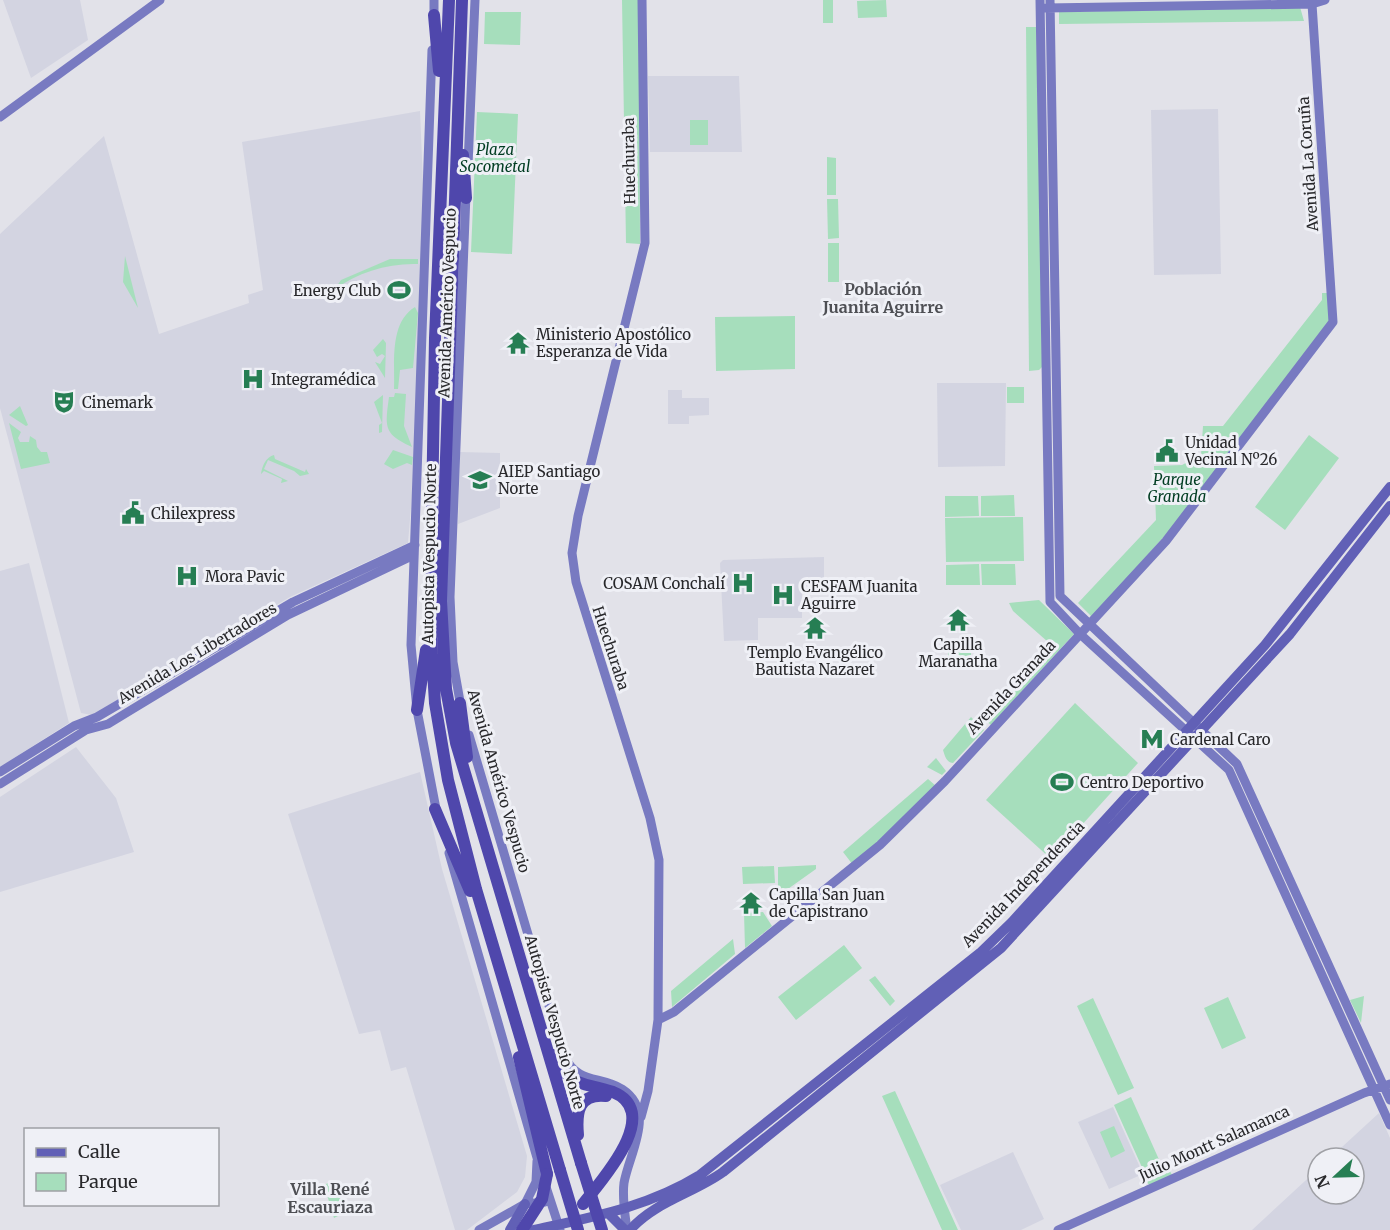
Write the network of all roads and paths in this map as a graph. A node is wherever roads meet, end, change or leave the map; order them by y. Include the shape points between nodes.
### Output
1 (160, 0) edge
2 (434, 0) edge
3 (448, 0) edge
4 (462, 0) edge
5 (475, 0) edge
6 (642, 0) edge
7 (1325, 0) edge
8 (1040, 4) edge
9 (1050, 4) edge
10 (1312, 4) junction
11 (434, 15) junction
12 (458, 94) junction
13 (443, 116) junction
14 (0, 117) edge
15 (466, 198) junction
16 (1333, 322) joint
17 (1390, 487) edge
18 (1390, 506) edge
19 (415, 550) junction
20 (430, 622) junction
21 (1089, 625) junction
22 (1080, 634) junction
23 (1147, 678) junction
24 (1139, 687) junction
25 (459, 704) junction
26 (417, 710) junction
27 (1195, 730) junction
28 (0, 772) edge
29 (0, 784) edge
30 (470, 785) junction
31 (435, 809) junction
32 (491, 941) junction
33 (513, 1014) junction
34 (658, 1020) junction
35 (541, 1030) junction
36 (1383, 1086) edge
37 (648, 1091) junction
38 (629, 1095) junction
39 (1390, 1100) edge
40 (640, 1120) junction
41 (1390, 1125) edge
42 (537, 1159) junction
43 (581, 1162) junction
44 (525, 1204) junction
45 (553, 1208) junction
46 (625, 1210) junction
47 (609, 1214) junction
48 (559, 1228) edge
49 (479, 1230) edge
50 (510, 1230) edge
51 (522, 1230) edge
52 (534, 1230) edge
53 (579, 1230) edge
54 (602, 1230) edge
55 (628, 1230) edge
56 (1058, 1230) edge

1 - 14 main road
2 - 11 main road, Avenida Américo Vespucio
3 - 13 highway, Autopista Vespucio Norte
4 - 12 highway, Autopista Vespucio Norte
5 - 15 main road, Avenida Américo Vespucio
6 - 34 main road, Huechuraba via 645,243 572,553 581,602 655,837 659,872
7 - 10 main road
8 - 9 main road
8 - 22 main road via 1048,593 1053,606
9 - 10 main road
9 - 21 main road via 1058,592
10 - 16 main road, Avenida La Coruña
11 - 13 highway
11 - 19 main road, Avenida Américo Vespucio
12 - 15 highway
12 - 30 highway, Autopista Vespucio Norte via 441,626 447,702
13 - 20 highway, Autopista Vespucio Norte
15 - 25 main road, Avenida Américo Vespucio via 450,597
16 - 21 main road, Avenida Granada via 1166,541
17 - 27 main road, Avenida Independencia
18 - 27 main road, Avenida Independencia via 1290,634
19 - 26 main road, Avenida Américo Vespucio via 411,645
19 - 28 main road, Avenida Los Libertadores via 293,602
19 - 29 main road, Avenida Los Libertadores via 288,615 108,723 86,729
20 - 26 highway
20 - 32 highway, Autopista Vespucio Norte via 435,703 444,761
21 - 22 main road, Avenida Granada
21 - 23 main road
22 - 24 main road
22 - 34 main road, Avenida Granada via 891,836 674,1012
23 - 24 main road
23 - 27 main road
24 - 27 main road
25 - 30 highway
25 - 38 main road, Avenida Américo Vespucio via 564,1056 580,1075 614,1085
26 - 31 main road, Avenida Américo Vespucio
27 - 36 main road via 1233,758 1241,771
27 - 46 main road, Avenida Independencia via 980,953 710,1169 672,1191
27 - 55 main road, Avenida Independencia via 993,956 723,1172 650,1212
30 - 35 highway, Autopista Vespucio Norte
31 - 32 highway
31 - 42 main road, Avenida Américo Vespucio
32 - 33 highway, Autopista Vespucio Norte
33 - 51 highway, bridge via 524,1085 547,1174 542,1199
33 - 53 highway, Autopista Vespucio Norte, bridge
34 - 37 main road, Huechuraba
35 - 43 highway, Autopista Vespucio Norte
35 - 43 highway via 571,1078 586,1087 615,1094 631,1112 624,1149 581,1202 608,1165 623,1135 625,1115 613,1098 593,1095 580,1105 576,1118
36 - 39 main road
36 - 41 main road
36 - 56 main road, Julio Montt Salamanca
37 - 38 main road
37 - 40 main road, Huechuraba
38 - 40 main road
40 - 46 main road via 624,1184
42 - 44 main road via 536,1182
42 - 45 main road, Avenida Américo Vespucio
43 - 54 highway, Autopista Vespucio Norte, bridge
44 - 45 main road via 540,1202
44 - 49 main road
44 - 50 main road
45 - 48 main road, Avenida Américo Vespucio
46 - 47 main road, Avenida Independencia
46 - 55 main road
47 - 48 main road, Avenida Independencia
47 - 55 main road
48 - 52 main road, Avenida Independencia

